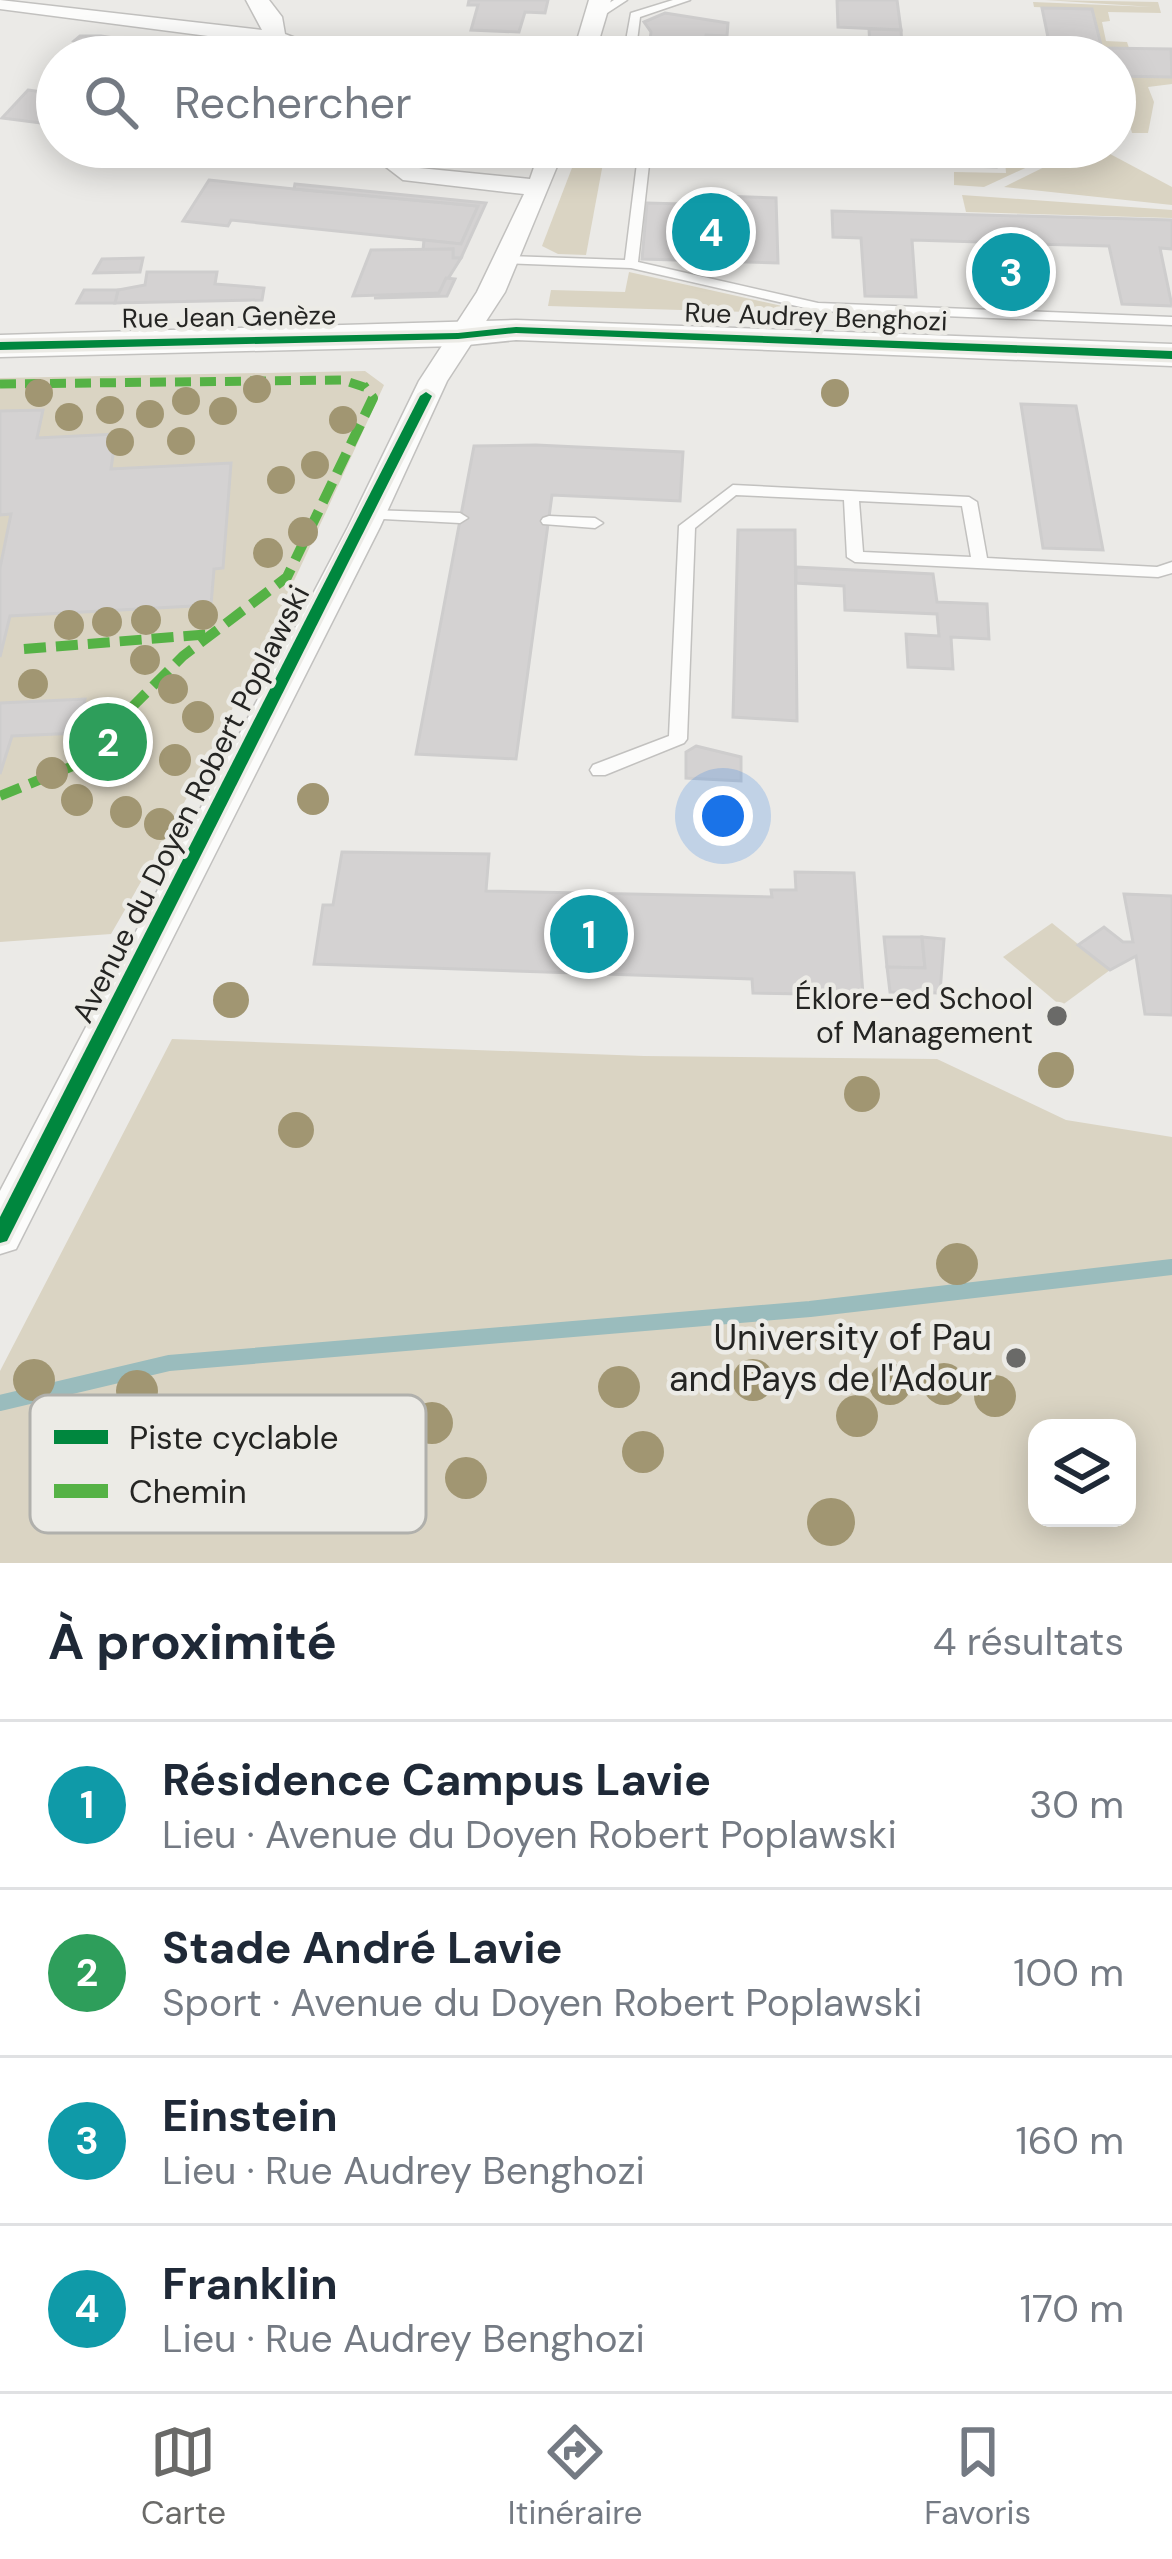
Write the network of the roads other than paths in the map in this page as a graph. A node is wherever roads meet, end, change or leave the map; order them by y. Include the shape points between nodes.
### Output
1 (257, 0) edge
2 (622, 0) edge
3 (685, 0) edge
4 (0, 2) edge
5 (598, 7) edge
6 (259, 36) edge
7 (274, 36) edge
8 (589, 36) edge
9 (632, 36) edge
10 (396, 168) edge
11 (547, 168) edge
12 (642, 168) edge
13 (540, 188) junction
14 (506, 260) junction
15 (631, 264) junction
16 (1172, 321) edge
17 (458, 336) junction
18 (0, 346) edge
19 (1172, 355) edge
20 (851, 495) junction
21 (370, 514) junction
22 (460, 518) dead end
23 (549, 521) dead end
24 (595, 523) dead end
25 (980, 563) junction
26 (1172, 567) edge
27 (599, 770) dead end
28 (0, 1235) edge

1 - 7 street
2 - 5 lane
3 - 9 lane via 635,15
4 - 6 street
5 - 8 street
10 - 13 street
11 - 13 street, Avenue du Doyen Robert Poplawski
12 - 15 lane
13 - 14 street, Avenue du Doyen Robert Poplawski
14 - 15 lane
14 - 17 street, Avenue du Doyen Robert Poplawski
15 - 16 lane via 818,307
17 - 18 street, Rue Jean Genèze
17 - 19 street, Rue Audrey Benghozi via 516,330
17 - 21 street, Avenue du Doyen Robert Poplawski
20 - 25 lane via 969,502
20 - 25 lane via 854,557
20 - 27 lane via 733,490 687,526 678,739
21 - 22 lane
21 - 28 street, Avenue du Doyen Robert Poplawski
23 - 24 lane
25 - 26 lane

